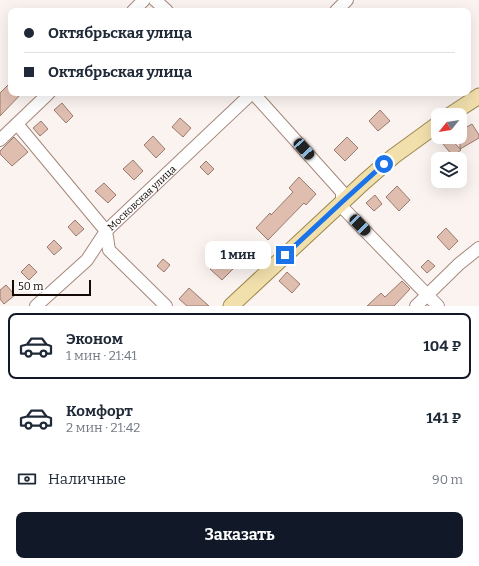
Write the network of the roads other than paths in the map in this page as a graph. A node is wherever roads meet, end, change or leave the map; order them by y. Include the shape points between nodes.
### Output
1 (144, 0) edge
2 (155, 0) edge
3 (347, 0) edge
4 (136, 8) edge
5 (164, 8) edge
6 (339, 8) edge
7 (46, 96) edge
8 (250, 96) edge
9 (256, 96) edge
10 (479, 96) edge
11 (461, 108) edge
12 (18, 124) junction
13 (431, 129) edge
14 (0, 140) edge
15 (343, 201) junction
16 (106, 231) junction
17 (479, 248) edge
18 (428, 295) junction
19 (36, 306) edge
20 (166, 306) edge
21 (231, 306) edge
22 (416, 306) edge
23 (438, 306) edge

1 - 4 street
2 - 5 street
3 - 6 street
7 - 12 street
8 - 16 street, Московская улица
9 - 15 street via 342,192
10 - 11 main road
12 - 14 street
12 - 16 street
13 - 15 main road via 394,156
15 - 18 street via 342,207
15 - 21 main road
16 - 19 street, Московская улица via 87,260
16 - 20 street via 109,250
17 - 18 street
18 - 22 street
18 - 23 street

